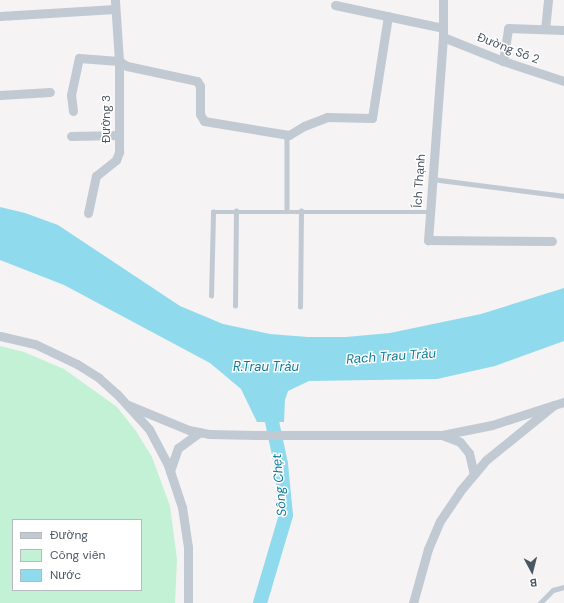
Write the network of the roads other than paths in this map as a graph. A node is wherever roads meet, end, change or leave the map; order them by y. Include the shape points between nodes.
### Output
1 (442, 0) edge
2 (548, 0) edge
3 (115, 4) edge
4 (335, 5) dead end
5 (0, 16) edge
6 (388, 16) junction
7 (544, 29) junction
8 (564, 30) edge
9 (443, 33) junction
10 (120, 61) junction
11 (503, 61) junction
12 (564, 81) edge
13 (50, 92) dead end
14 (0, 95) edge
15 (73, 111) dead end
16 (118, 135) junction
17 (287, 135) junction
18 (71, 136) dead end
19 (432, 179) junction
20 (564, 196) edge
21 (236, 211) junction
22 (287, 211) junction
23 (301, 211) junction
24 (430, 212) junction
25 (88, 214) dead end
26 (552, 241) dead end
27 (211, 296) dead end
28 (235, 306) dead end
29 (300, 307) dead end
30 (0, 336) edge
31 (564, 402) edge
32 (128, 405) junction
33 (554, 405) junction
34 (200, 432) junction
35 (442, 435) junction
36 (170, 472) junction
37 (474, 474) junction
38 (564, 587) edge
39 (188, 603) edge
40 (413, 603) edge
41 (540, 603) edge

1 - 9 street, Ích Thạnh
2 - 7 street
3 - 5 street
3 - 10 street, Đường 3
4 - 6 street, Đường Số 2
6 - 9 street, Đường Số 2
6 - 17 street via 372,118 327,117
7 - 8 street
7 - 11 street via 508,28
9 - 11 street, Đường Số 2
9 - 19 street, Ích Thạnh
10 - 15 street via 79,58 71,95
10 - 16 street, Đường 3
10 - 17 street via 127,66 198,81 200,114 204,121
11 - 12 street, Đường Số 2
13 - 14 street
16 - 18 street
16 - 25 street, Đường 3 via 118,157 96,176
17 - 22 lane
19 - 20 lane
19 - 24 street, Ích Thạnh
21 - 22 lane
21 - 27 lane via 212,213
21 - 28 lane
22 - 23 lane
23 - 24 lane
23 - 29 lane
24 - 26 street, Ích Thạnh via 428,240
30 - 32 street via 56,352 99,378
31 - 33 street
32 - 34 street
32 - 36 street via 149,429
33 - 35 street via 492,425
33 - 37 street via 486,460
34 - 35 street via 255,435
34 - 36 street via 178,448
35 - 37 street via 460,442 469,453
36 - 39 street via 186,526
37 - 40 street via 440,521 426,556
38 - 41 lane via 553,590

